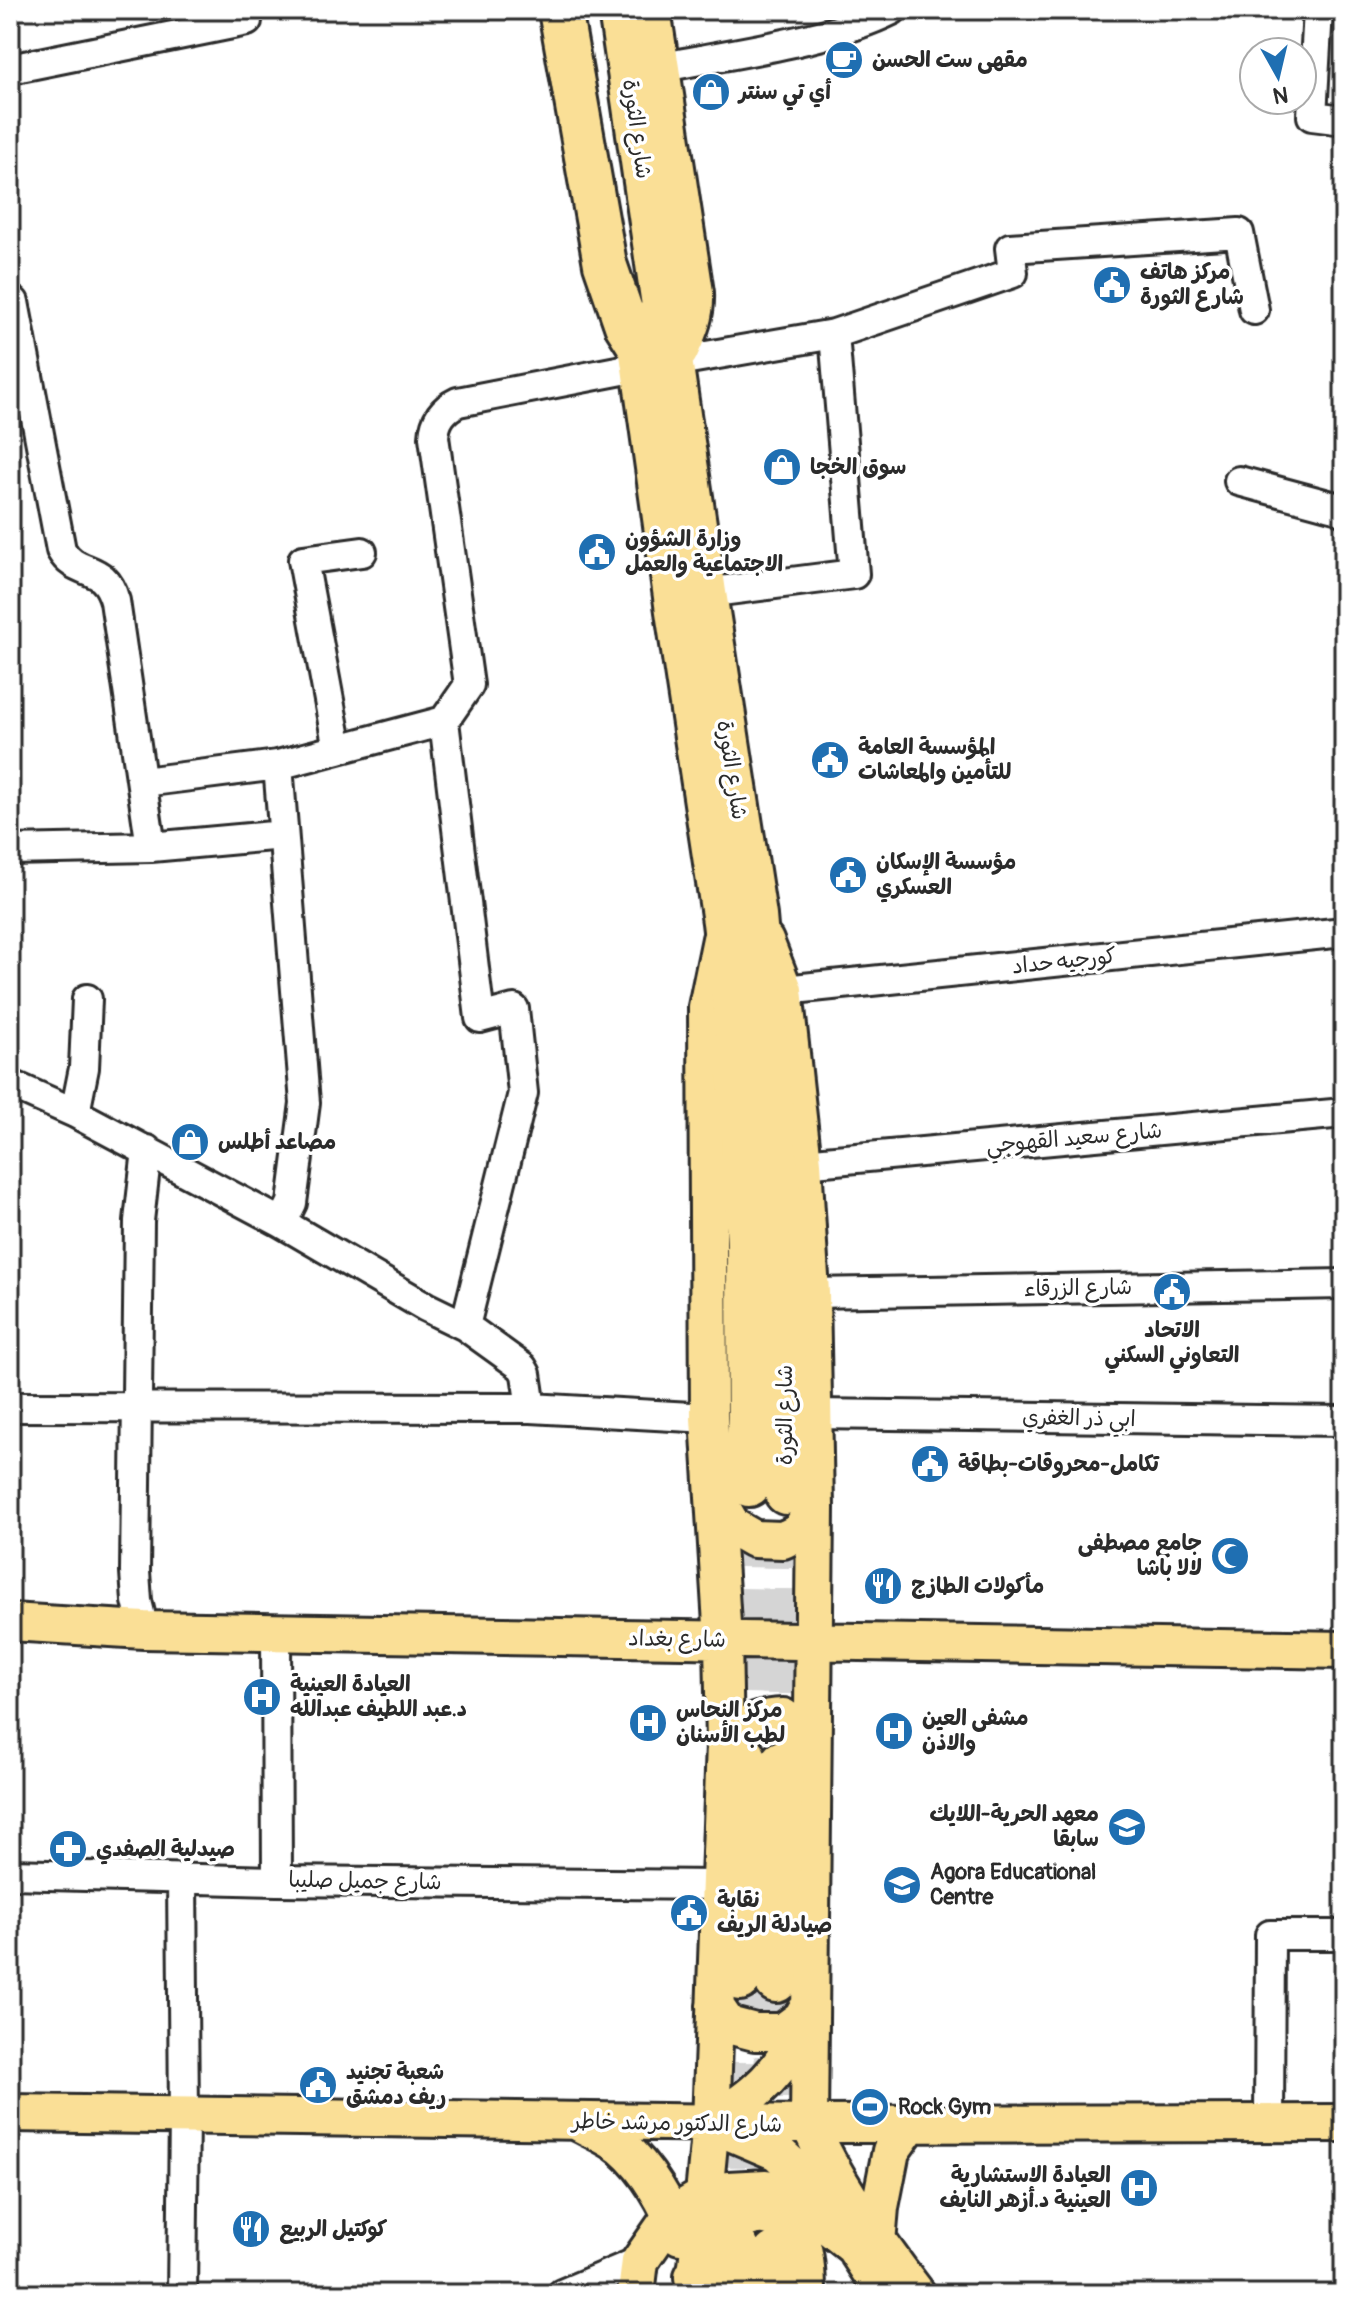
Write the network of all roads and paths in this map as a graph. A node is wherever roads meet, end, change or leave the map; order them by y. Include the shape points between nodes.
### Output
1 (892, 10) edge
2 (1318, 10) edge
3 (640, 11) edge
4 (246, 16) edge
5 (577, 16) edge
6 (629, 59) junction
7 (10, 69) edge
8 (1344, 120) edge
9 (14, 302) dead end
10 (1254, 310) dead end
11 (834, 334) junction
12 (652, 358) junction
13 (1239, 481) dead end
14 (1344, 512) edge
15 (362, 552) dead end
16 (705, 593) junction
17 (444, 721) junction
18 (338, 749) junction
19 (278, 765) junction
20 (143, 782) junction
21 (283, 835) junction
22 (151, 847) junction
23 (10, 850) edge
24 (740, 919) junction
25 (1344, 932) edge
26 (784, 990) junction
27 (87, 999) dead end
28 (10, 1084) edge
29 (75, 1113) junction
30 (1344, 1113) edge
31 (147, 1150) junction
32 (803, 1163) junction
33 (282, 1223) junction
34 (1344, 1284) edge
35 (811, 1293) junction
36 (465, 1326) junction
37 (10, 1407) edge
38 (138, 1408) junction
39 (531, 1408) junction
40 (813, 1414) junction
41 (709, 1418) junction
42 (1344, 1421) edge
43 (766, 1495) junction
44 (10, 1622) edge
45 (144, 1630) junction
46 (276, 1632) junction
47 (723, 1640) junction
48 (812, 1642) junction
49 (1344, 1650) edge
50 (765, 1754) junction
51 (10, 1874) edge
52 (182, 1878) junction
53 (277, 1881) junction
54 (719, 1885) junction
55 (1344, 1935) edge
56 (769, 1997) junction
57 (10, 2113) edge
58 (184, 2115) junction
59 (577, 2121) junction
60 (711, 2123) junction
61 (911, 2123) junction
62 (1344, 2123) edge
63 (809, 2124) junction
64 (1269, 2124) junction
65 (687, 2206) junction
66 (865, 2244) junction
67 (762, 2266) tunnel mouth
68 (638, 2278) edge
69 (696, 2286) edge
70 (182, 2294) edge
71 (562, 2294) edge
72 (737, 2294) edge
73 (804, 2294) edge
74 (885, 2294) edge
75 (917, 2294) edge

1 - 6 street via 817,35
2 - 8 street via 1312,116
3 - 6 highway
4 - 7 street
5 - 6 highway
5 - 12 highway via 605,264 626,325
6 - 12 highway, شارع الثورة
6 - 12 highway via 693,310 689,326
9 - 20 street via 61,550 69,561 107,581 115,601
10 - 11 street via 1239,233 1010,248 1013,273
11 - 12 street
11 - 16 street via 854,574
12 - 16 highway, شارع الثورة
12 - 17 street via 458,402 438,420 434,437 469,685
12 - 24 highway, شارع الثورة via 677,611
13 - 14 street
15 - 18 street via 303,560
16 - 24 highway, شارع الثورة
17 - 18 street
17 - 36 street via 480,1018 514,1009 523,1093
18 - 19 street
19 - 20 street
19 - 21 street
20 - 22 street
21 - 22 street
21 - 33 street via 305,1103 292,1203
22 - 23 street
24 - 26 main road
24 - 41 main road via 707,1007
24 - 43 highway, شارع الثورة via 784,1253
25 - 26 street, كورجيه حداد
26 - 32 main road
27 - 29 street via 84,1068
28 - 29 street
29 - 31 street
30 - 32 street, شارع سعيد القهوجي
31 - 33 street
31 - 38 street via 139,1221
32 - 35 main road
33 - 36 street
34 - 35 street, شارع الزرقاء
35 - 40 main road
36 - 39 street via 522,1367
37 - 38 street
38 - 39 street
38 - 45 street via 135,1572
39 - 41 street
40 - 42 street, ابي ذر الغفري
40 - 43 main road
41 - 43 main road
43 - 47 main road
43 - 48 main road
44 - 45 main road, شارع بغداد
45 - 46 main road, شارع بغداد
46 - 47 main road, شارع بغداد
46 - 53 street
47 - 48 main road, شارع بغداد
47 - 50 main road
48 - 49 main road, شارع بغداد
48 - 50 main road
50 - 54 main road
50 - 56 highway
50 - 56 main road
51 - 52 street, شارع جميل صليبا
52 - 53 street, شارع جميل صليبا
52 - 58 street
53 - 54 street, شارع جميل صليبا
54 - 56 main road
55 - 64 street via 1270,1935
56 - 60 main road
56 - 60 main road via 794,2043 751,2098
56 - 63 main road
57 - 58 main road, شارع الدكتور مرشد خاطر
58 - 59 main road, شارع الدكتور مرشد خاطر
58 - 70 street
59 - 60 main road, شارع الدكتور مرشد خاطر
59 - 65 main road via 622,2147 651,2182
60 - 63 main road, شارع الدكتور مرشد خاطر
60 - 65 main road
60 - 66 main road via 777,2152
61 - 63 main road, شارع الدكتور مرشد خاطر
61 - 64 main road, شارع الدكتور مرشد خاطر
61 - 66 main road via 891,2151 880,2207
62 - 64 main road, شارع الدكتور مرشد خاطر
63 - 66 main road
65 - 66 main road via 728,2190 766,2188
65 - 68 main road
65 - 69 main road
66 - 74 main road
66 - 75 main road
67 - 72 highway
68 - 71 street
69 - 73 highway via 732,2222 757,2212 772,2214 797,2235

